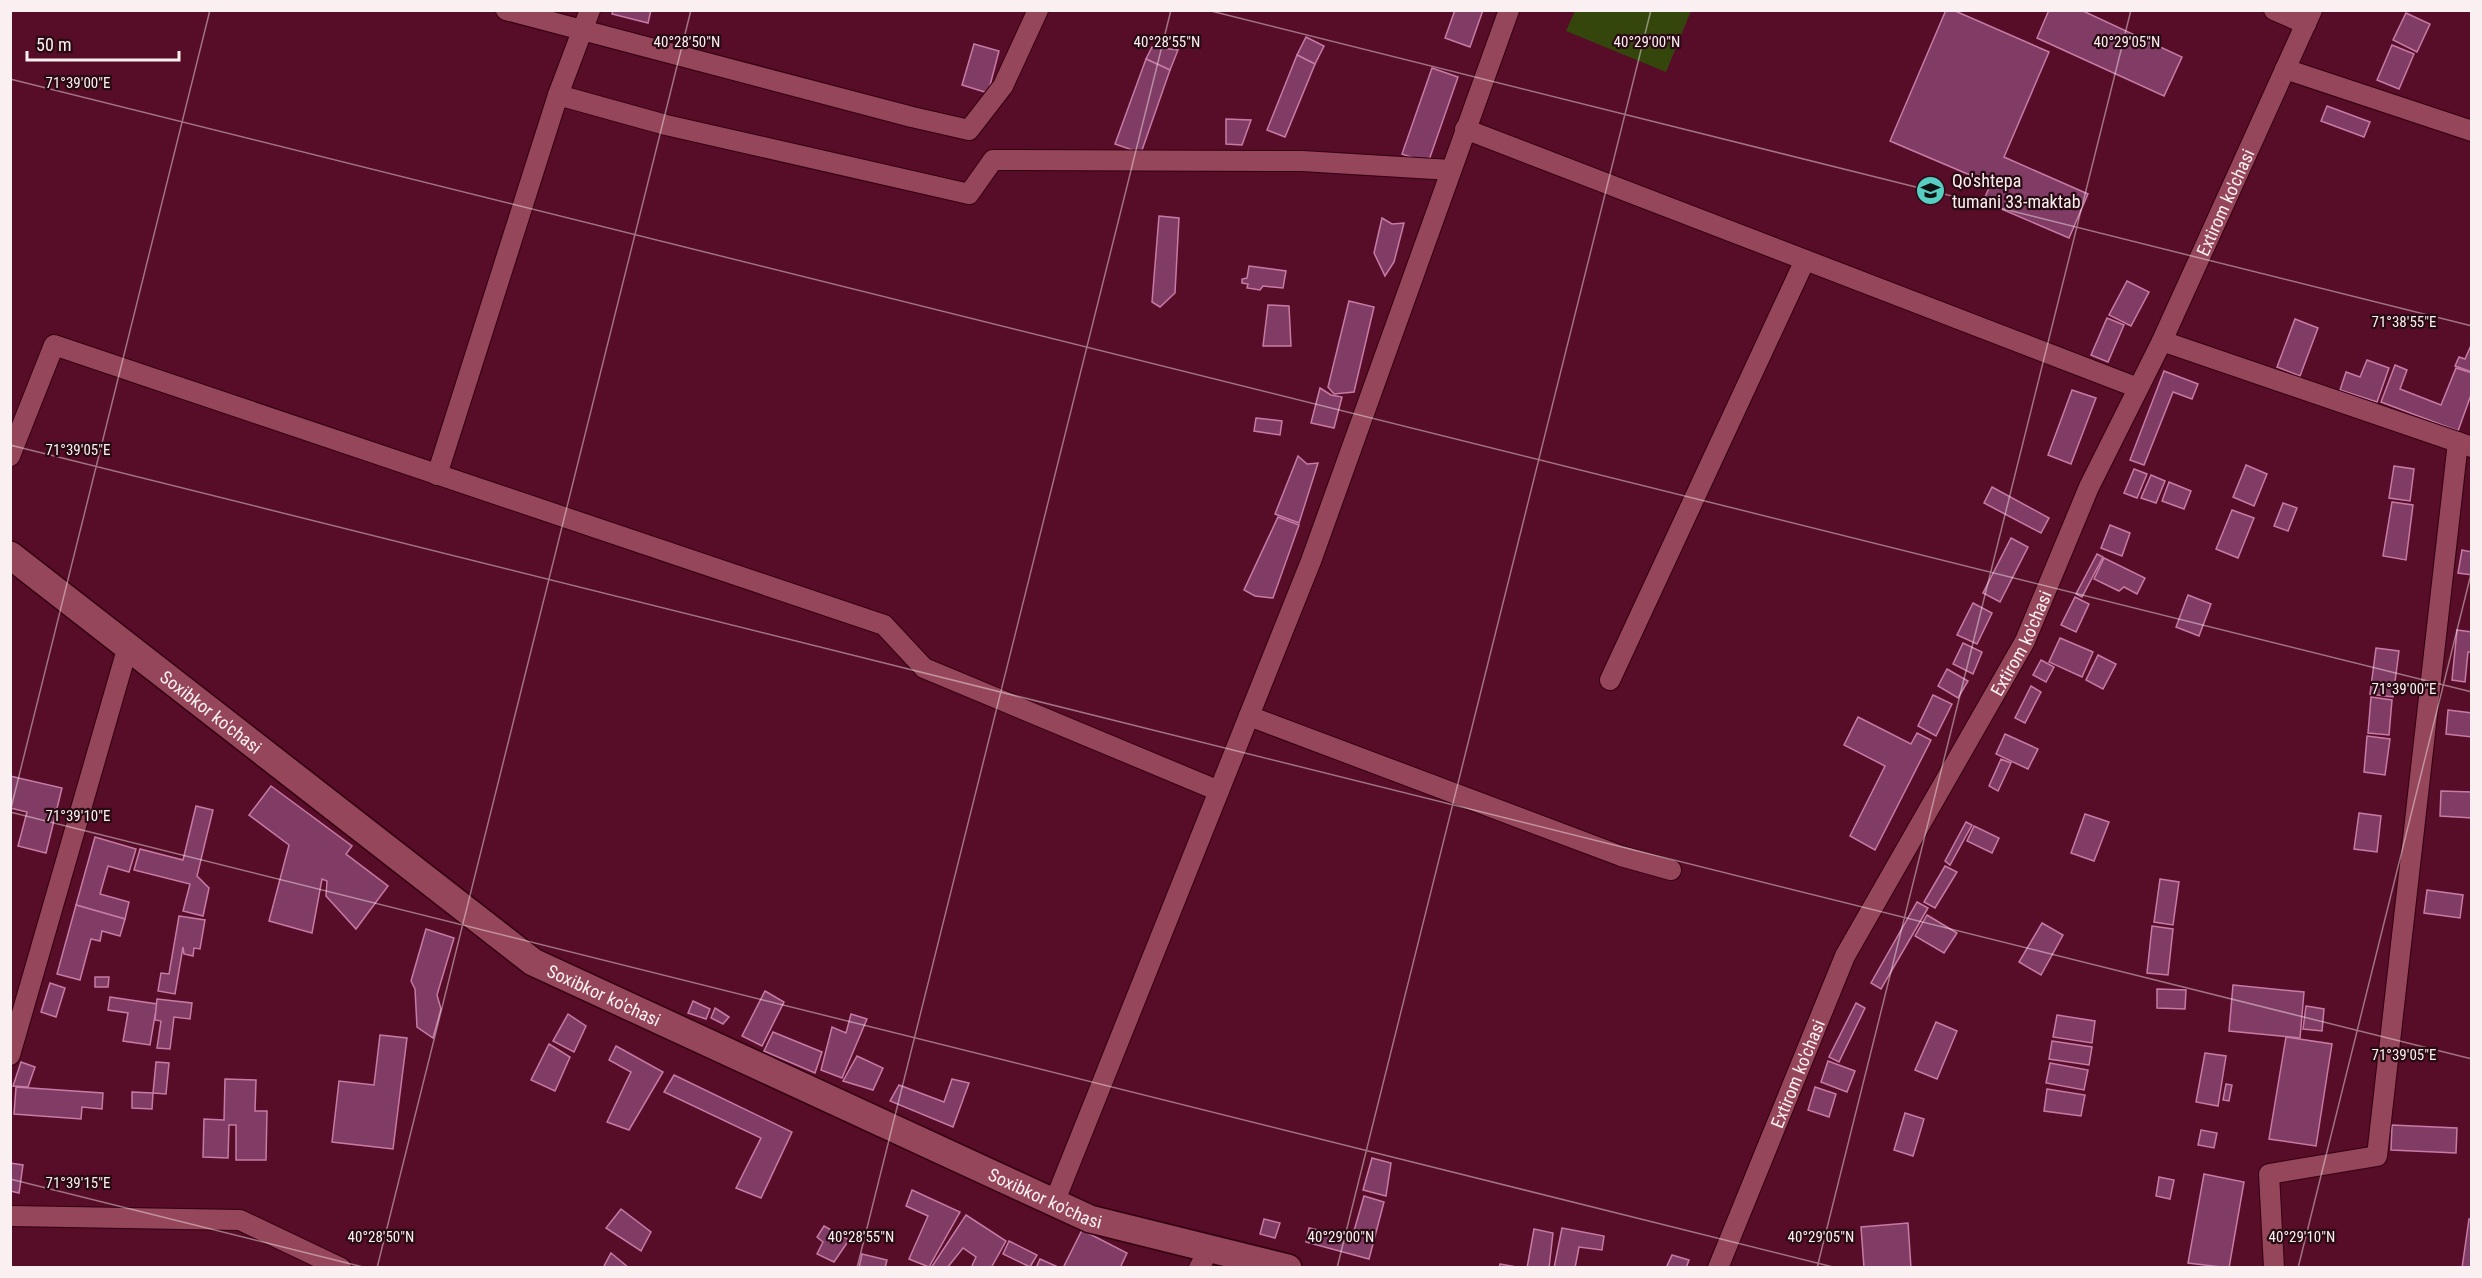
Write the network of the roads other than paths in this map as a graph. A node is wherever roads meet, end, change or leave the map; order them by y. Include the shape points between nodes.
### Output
1 (506, 10) edge
2 (590, 10) edge
3 (1038, 10) edge
4 (1509, 10) edge
5 (2274, 10) edge
6 (2309, 17) edge
7 (583, 31) junction
8 (2285, 69) junction
9 (558, 95) junction
10 (1465, 129) junction
11 (2472, 131) edge
12 (1451, 170) junction
13 (1805, 260) junction
14 (2162, 341) junction
15 (2138, 388) junction
16 (2465, 444) edge
17 (10, 456) edge
18 (437, 475) junction
19 (10, 555) edge
20 (128, 646) junction
21 (1611, 680) dead end
22 (1249, 716) junction
23 (1218, 791) junction
24 (1671, 870) dead end
25 (10, 1055) edge
26 (1054, 1203) junction
27 (10, 1216) edge
28 (1205, 1258) edge
29 (341, 1268) edge
30 (1288, 1268) edge
31 (1718, 1268) edge
32 (2274, 1268) edge

1 - 7 street
2 - 7 street
3 - 7 street via 1003,86 969,130
4 - 10 street
5 - 6 street
6 - 8 street, Extirom ko'chasi
7 - 9 street
8 - 11 street
8 - 14 street, Extirom ko'chasi
9 - 12 street via 969,194 993,160 1302,160
9 - 18 street
10 - 12 street
10 - 13 street
12 - 22 street via 1311,561
13 - 15 street
13 - 21 street
14 - 15 street, Extirom ko'chasi
14 - 16 street
15 - 31 street, Extirom ko'chasi via 2089,487 2025,641 1845,956
16 - 32 street via 2377,1156 2269,1174
17 - 18 street via 54,345
18 - 23 street via 884,625 924,668
19 - 20 main road, Soxibkor ko'chasi
20 - 25 street
20 - 26 main road, Soxibkor ko'chasi via 533,962
22 - 23 street
22 - 24 street via 1621,856
23 - 26 street
26 - 28 main road, Soxibkor ko'chasi
27 - 29 street via 240,1220
28 - 30 main road, Soxibkor ko'chasi

